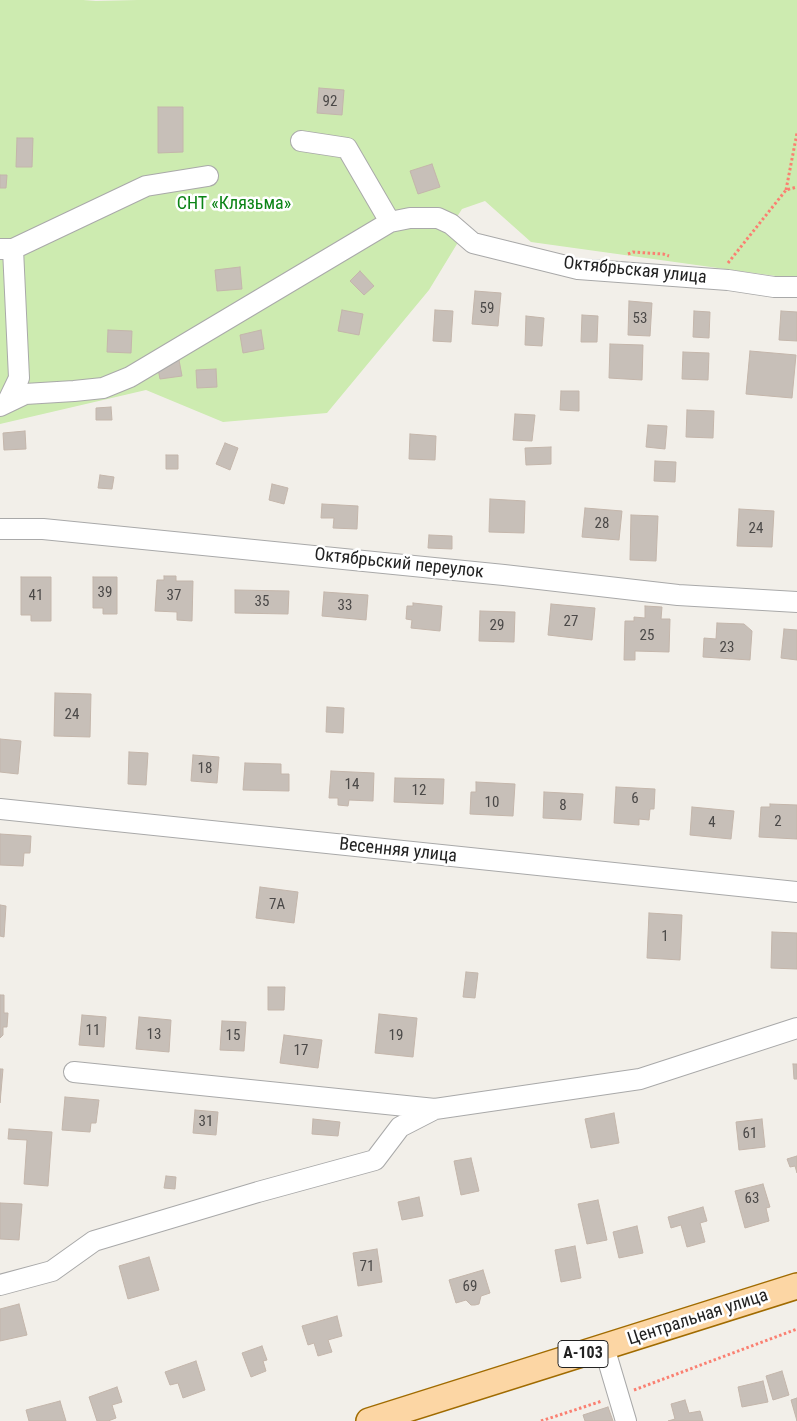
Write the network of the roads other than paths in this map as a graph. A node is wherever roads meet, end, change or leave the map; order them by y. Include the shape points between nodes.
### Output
1 (301, 140) dead end
2 (208, 176) dead end
3 (390, 222) junction
4 (6, 249) edge
5 (797, 287) edge
6 (4, 404) edge
7 (0, 529) edge
8 (797, 602) edge
9 (0, 810) edge
10 (797, 892) edge
11 (797, 1028) edge
12 (74, 1072) dead end
13 (434, 1109) junction
14 (0, 1285) edge
15 (797, 1286) edge
16 (604, 1348) junction
17 (369, 1421) edge
18 (626, 1421) edge

1 - 3 street via 347,148
2 - 4 street via 146,186
3 - 5 street, Октябрьская улица via 438,218 451,224 473,243 578,269
3 - 6 street via 130,377 103,388 25,394
4 - 6 street via 19,378
7 - 8 street, Октябрьский переулок via 43,529 678,594
9 - 10 street, Весенняя улица
11 - 13 street via 640,1079
12 - 13 street
13 - 14 street via 400,1127 375,1160 94,1241 52,1271
15 - 16 main road, Центральная улица / А-103
16 - 17 main road, Центральная улица / А-103
16 - 18 street

